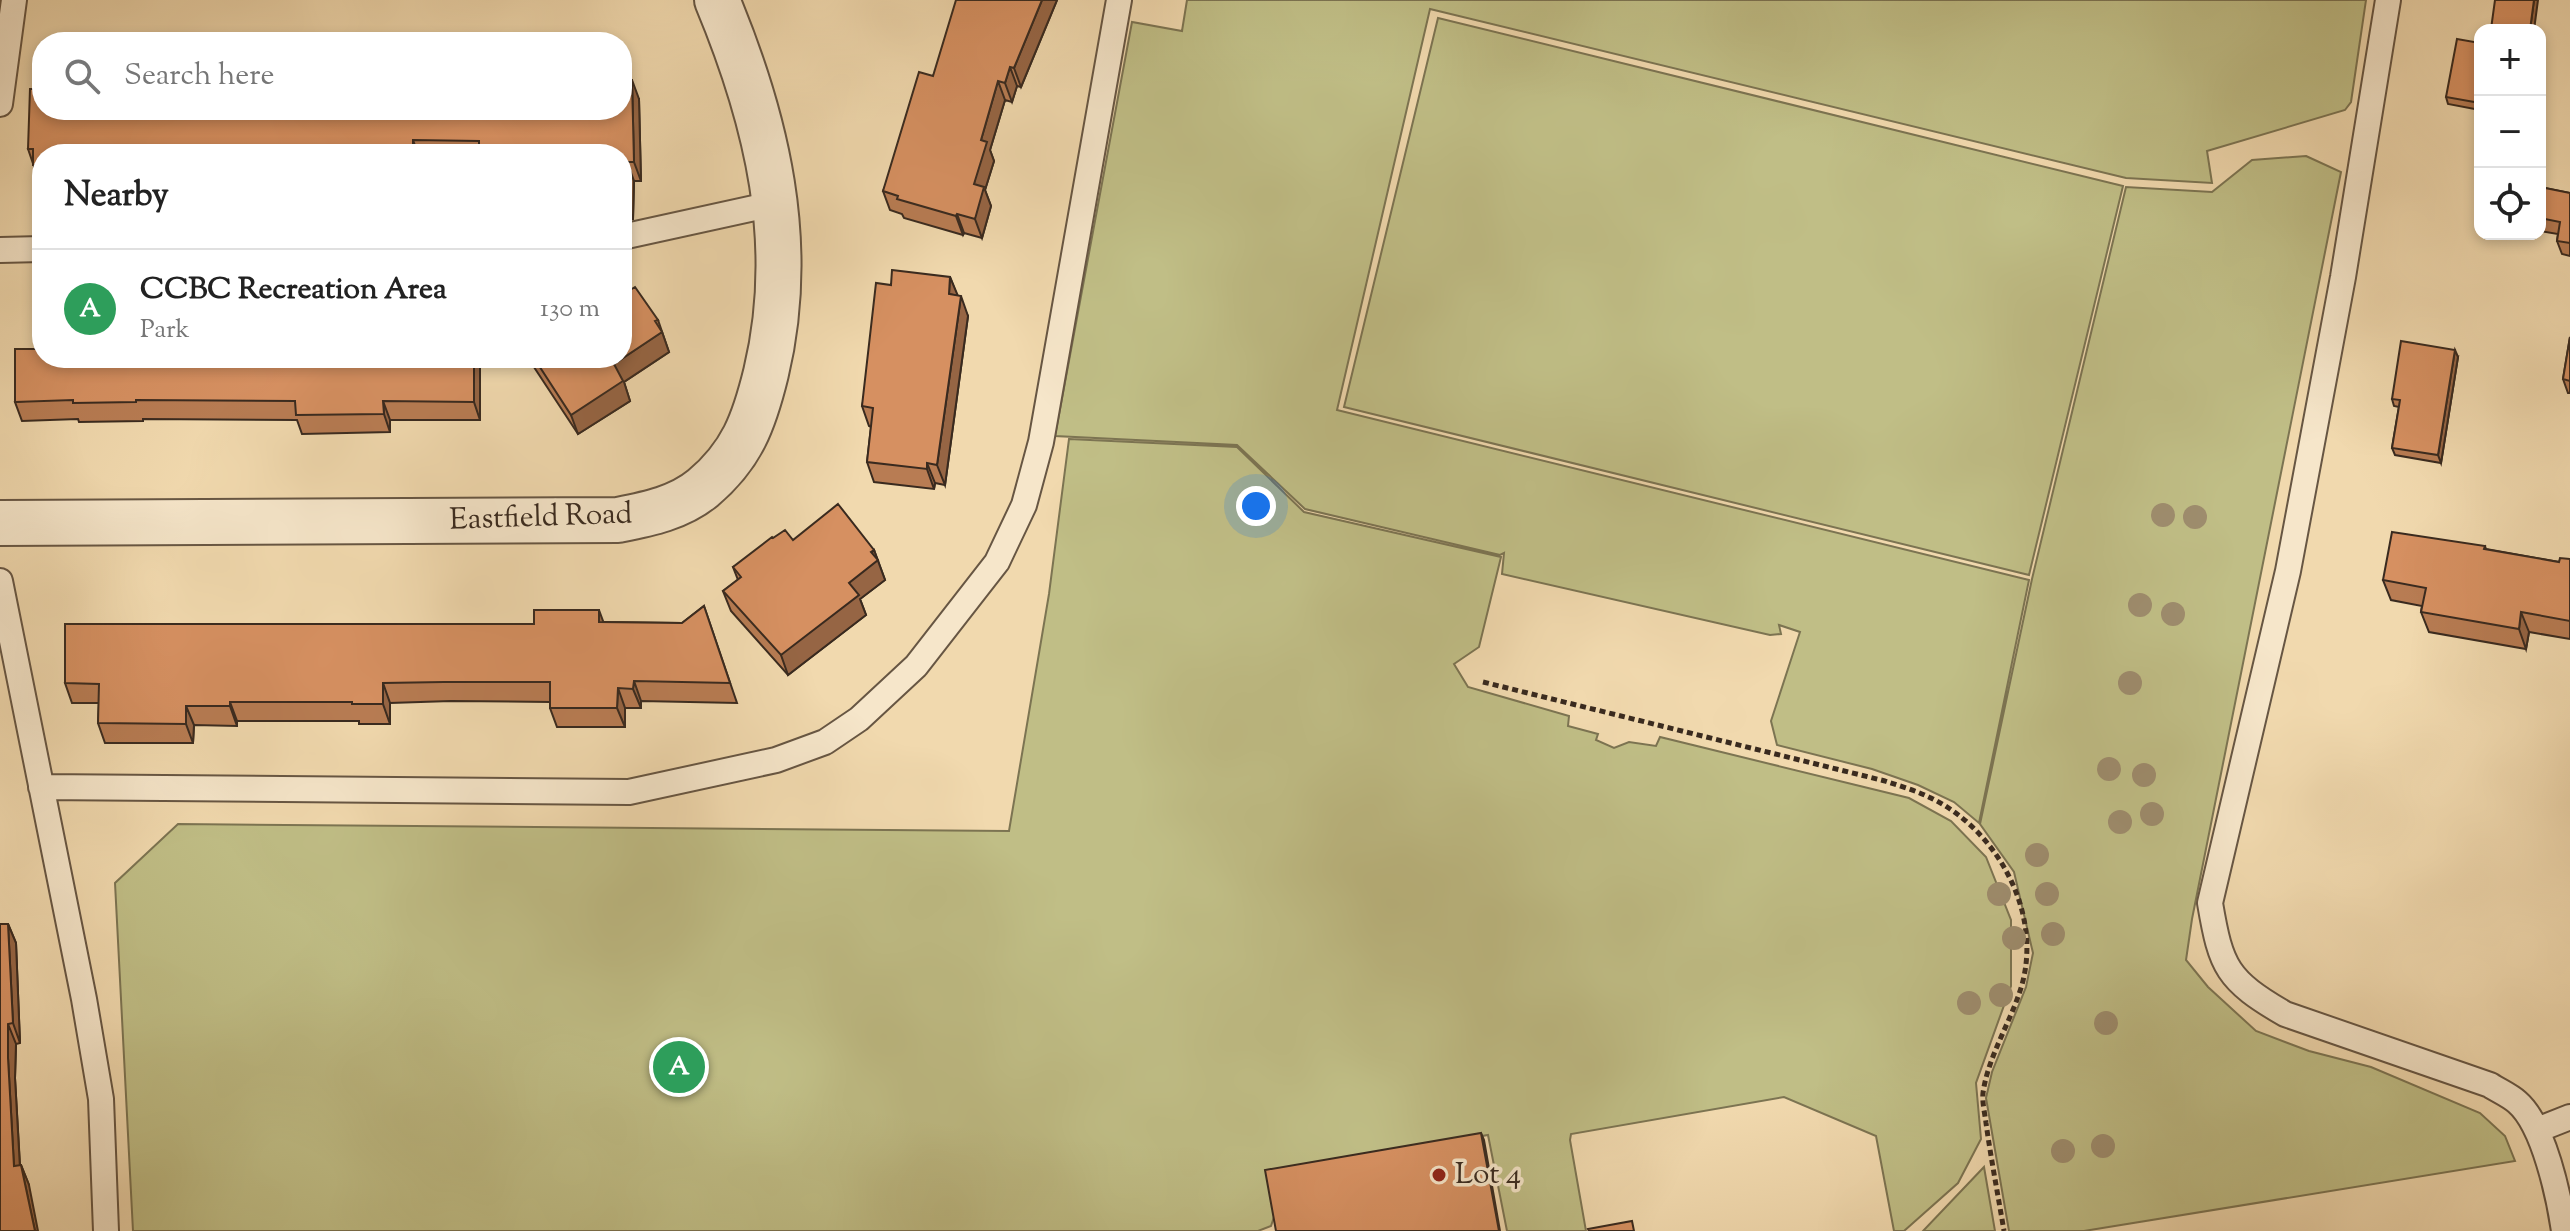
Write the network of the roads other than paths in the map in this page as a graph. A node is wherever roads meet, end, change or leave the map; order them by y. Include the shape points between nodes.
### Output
1 (14, 0) edge
2 (717, 0) edge
3 (1119, 0) edge
4 (2388, 0) edge
5 (0, 104) edge
6 (777, 203) junction
7 (632, 235) edge
8 (32, 249) edge
9 (0, 250) edge
10 (0, 523) edge
11 (0, 581) edge
12 (41, 787) junction
13 (2570, 1117) edge
14 (2537, 1130) junction
15 (106, 1231) edge
16 (2564, 1231) edge

1 - 5 lane
2 - 6 street, Eastfield Road via 759,117
3 - 12 lane via 1041,442 1024,505 997,562 916,666 859,719 825,742 776,760 629,792
4 - 14 lane via 2288,571 2210,903 2225,965 2258,998 2285,1014 2490,1085 2519,1103
6 - 7 lane
6 - 10 street, Eastfield Road via 779,289 755,417 731,460 701,490 662,511 618,520
8 - 9 lane
11 - 12 lane
12 - 15 lane via 101,1099
13 - 14 lane
14 - 16 lane

